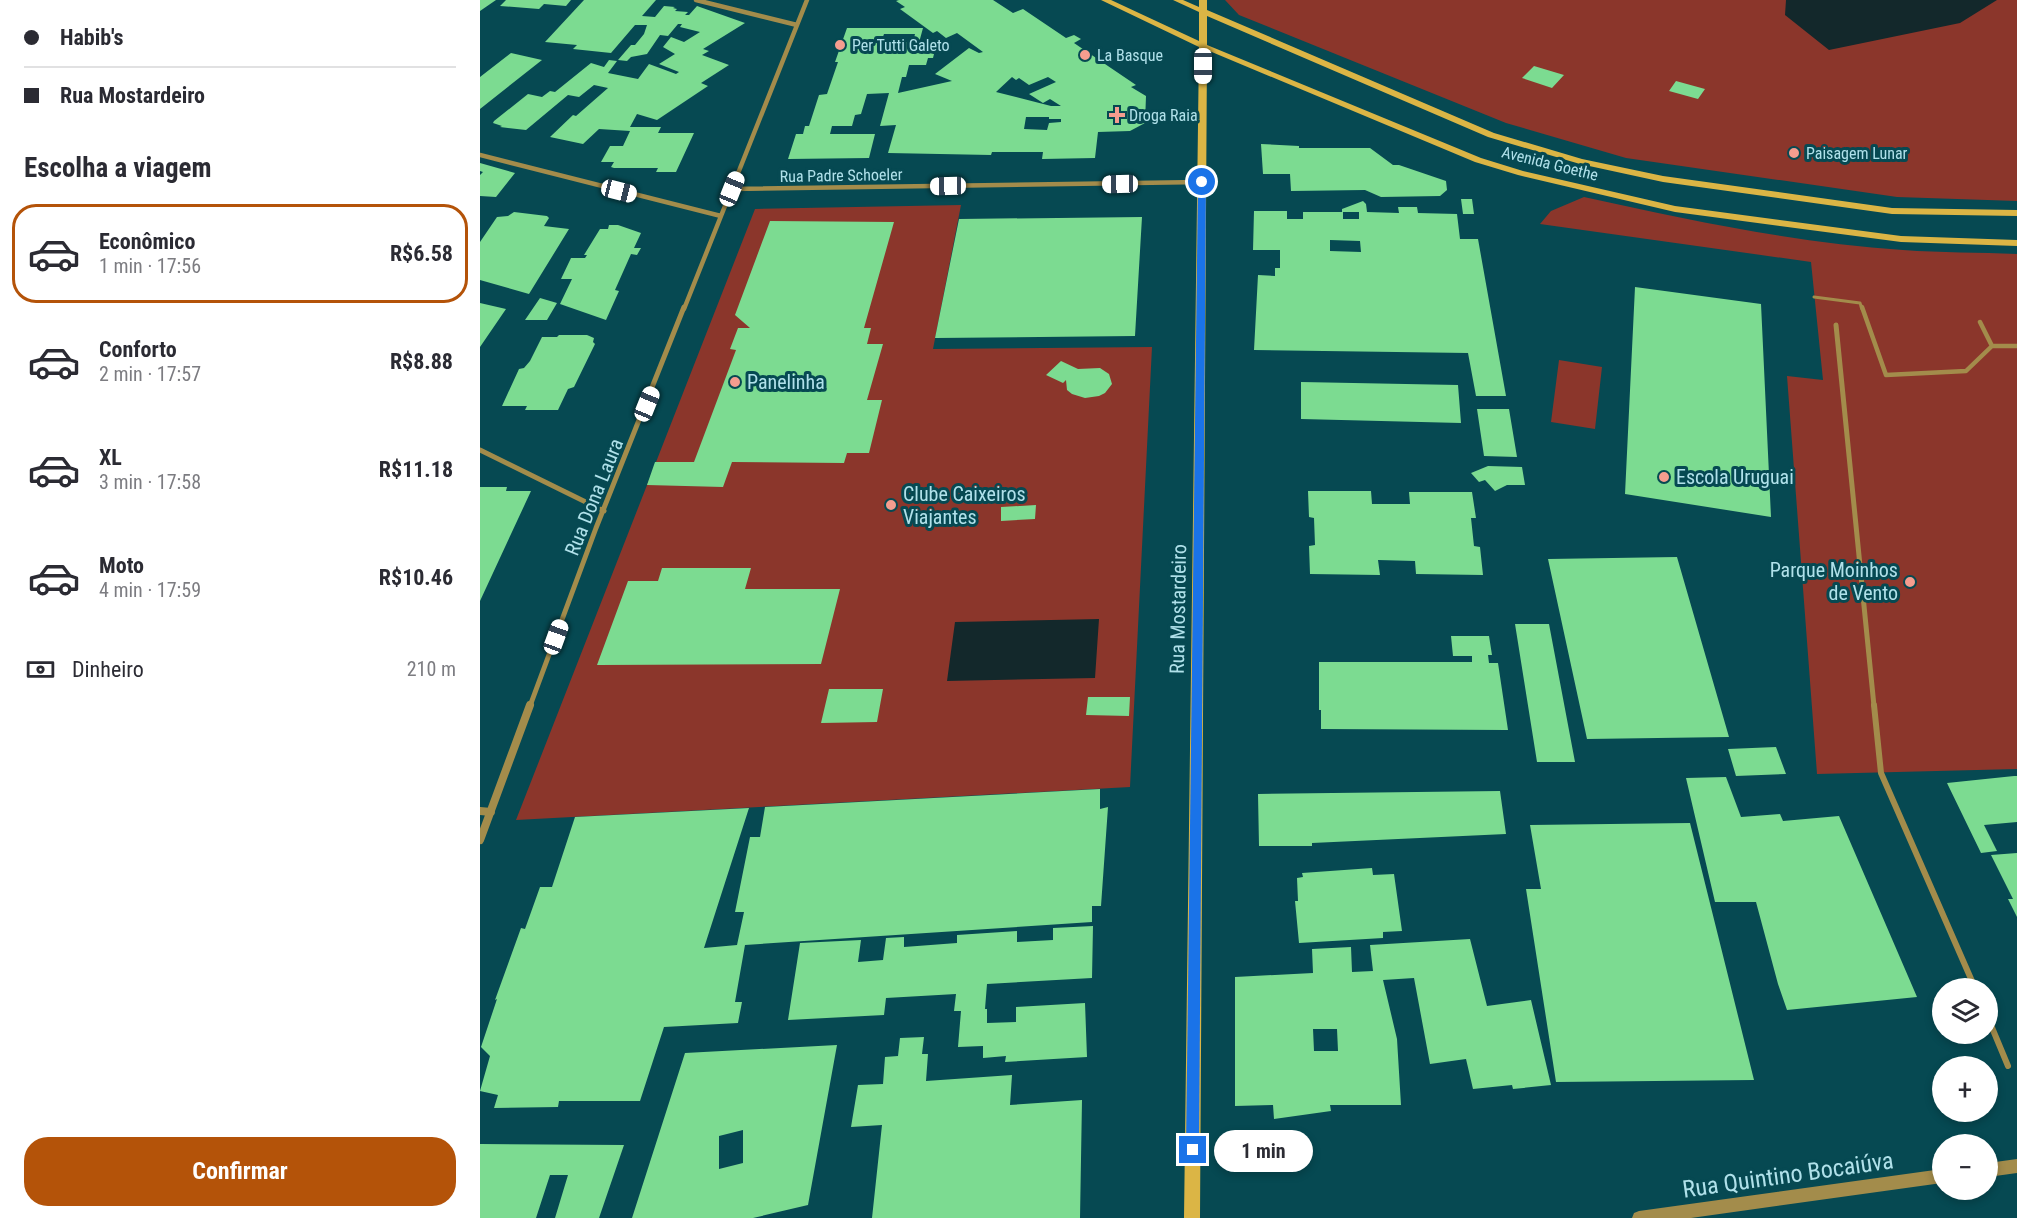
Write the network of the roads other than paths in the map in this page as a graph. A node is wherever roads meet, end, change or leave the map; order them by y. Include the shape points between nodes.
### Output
1 (696, 0) edge
2 (807, 0) edge
3 (1105, 0) edge
4 (1176, 0) edge
5 (1203, 0) edge
6 (1203, 12) junction
7 (797, 26) junction
8 (1203, 46) junction
9 (480, 155) edge
10 (1202, 182) junction
11 (732, 189) junction
12 (2017, 213) edge
13 (721, 216) junction
14 (2017, 243) edge
15 (1814, 297) dead end
16 (1980, 321) dead end
17 (1836, 325) dead end
18 (1992, 346) junction
19 (2017, 346) edge
20 (480, 450) edge
21 (604, 511) junction
22 (480, 812) edge
23 (491, 812) junction
24 (480, 840) edge
25 (1971, 978) edge
26 (1998, 1042) edge
27 (2008, 1066) dead end
28 (2017, 1166) edge
29 (1998, 1169) edge
30 (1932, 1177) edge
31 (1192, 1218) edge
32 (1639, 1218) edge

1 - 7 street
2 - 7 street, Rua Dona Laura
3 - 8 main road, Avenida Goethe
4 - 6 main road, Avenida Goethe
5 - 6 main road, Rua Mostardeiro
6 - 8 main road, Rua Mostardeiro
6 - 12 main road, Avenida Goethe via 1491,135 1580,161 1663,179 1880,209
7 - 11 street, Rua Dona Laura
8 - 10 main road, Rua Mostardeiro
8 - 14 main road, Avenida Goethe via 1478,160 1521,173 1676,209 1901,239
9 - 13 street
10 - 11 street, Rua Padre Schoeler
10 - 31 main road, Rua Mostardeiro
11 - 13 street, Rua Dona Laura
13 - 21 street, Rua Dona Laura
15 - 18 lane via 1860,303 1886,375 1966,371
16 - 18 lane
17 - 25 street via 1881,773
18 - 19 lane
20 - 21 street
21 - 23 street, Rua Dona Laura
22 - 23 street
23 - 24 street, Rua Dona Laura
26 - 27 street
28 - 29 street
30 - 32 street, Rua Quintino Bocaiúva

